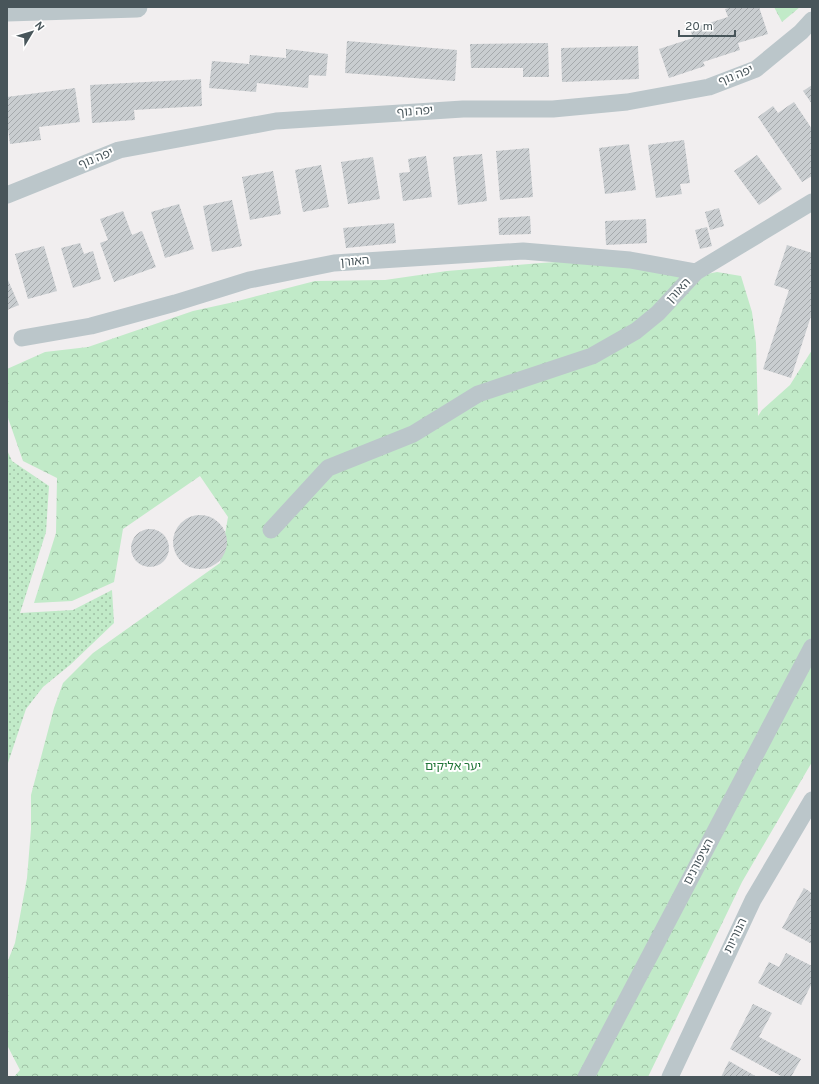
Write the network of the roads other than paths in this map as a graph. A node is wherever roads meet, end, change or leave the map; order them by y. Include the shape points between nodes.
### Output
1 (138, 7) edge
2 (7, 11) edge
3 (812, 20) edge
4 (7, 196) edge
5 (812, 202) edge
6 (696, 272) junction
7 (22, 338) dead end
8 (271, 530) dead end
9 (812, 647) edge
10 (812, 800) edge
11 (586, 1077) edge
12 (670, 1077) edge

1 - 2 street
3 - 4 street, יפה נוף via 756,69 709,87 627,102 553,109 463,109 276,121 119,150
5 - 6 street, האורן
6 - 7 street, האורן via 630,260 523,251 334,263 249,280 91,326
6 - 8 street, האורן via 658,313 636,331 592,356 478,394 413,434 328,468
9 - 11 street, הציפורנים
10 - 12 street, הנוריות via 753,900

